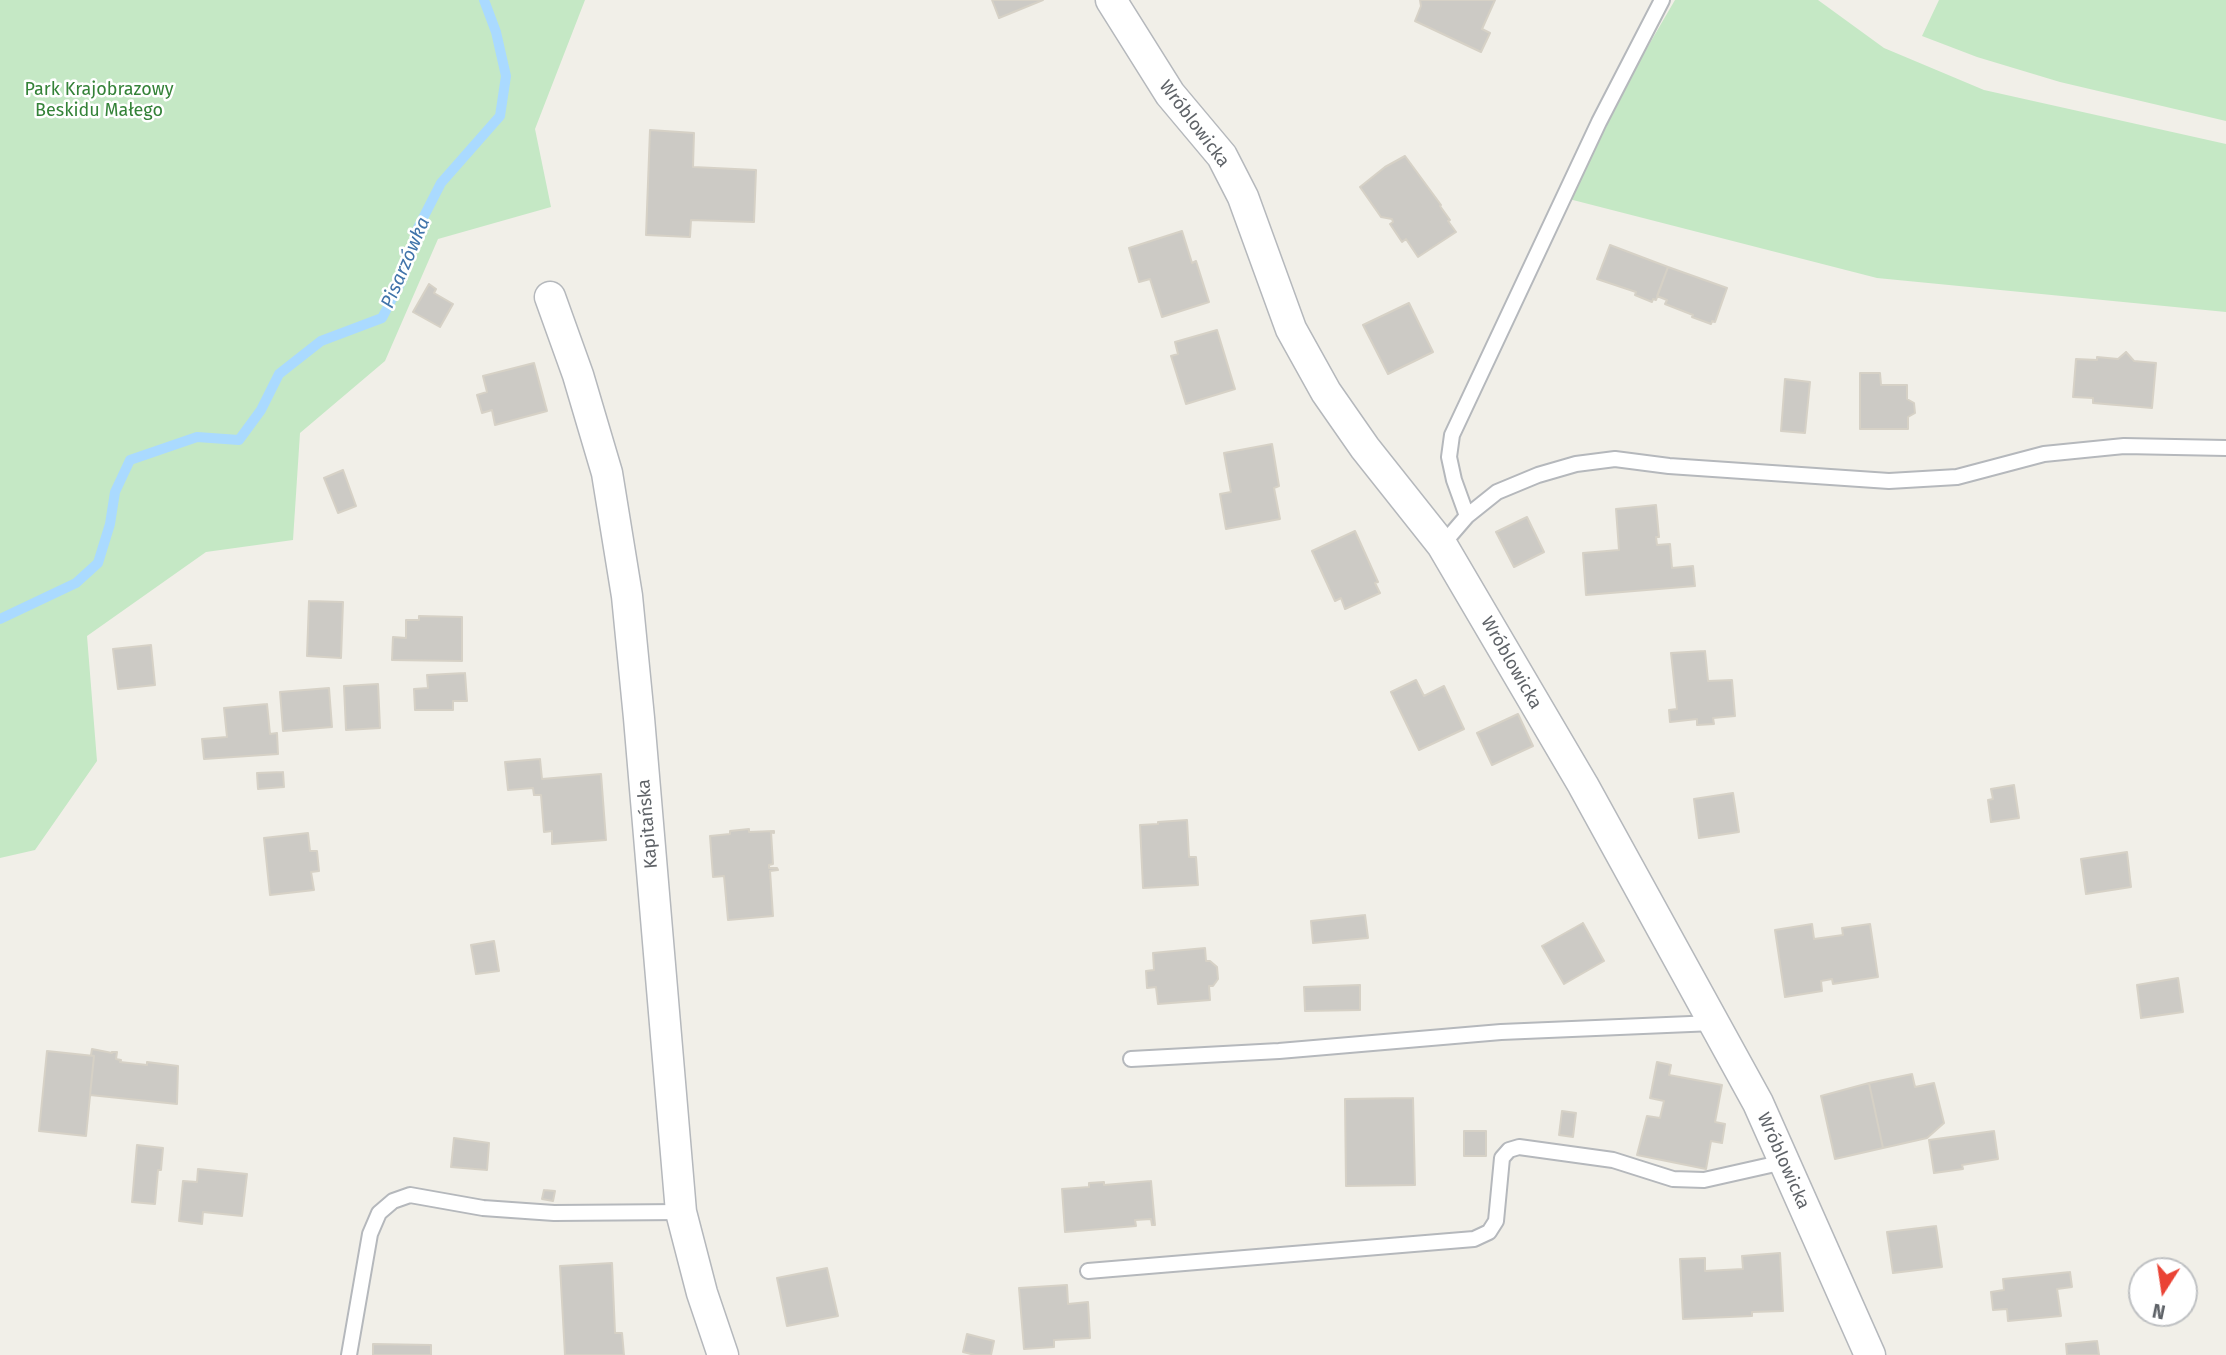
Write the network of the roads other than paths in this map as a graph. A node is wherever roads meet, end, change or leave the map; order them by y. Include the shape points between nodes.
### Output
1 (1111, 0) edge
2 (1661, 0) edge
3 (550, 296) dead end
4 (2226, 448) edge
5 (1467, 516) junction
6 (1442, 545) junction
7 (1714, 1023) junction
8 (1131, 1059) dead end
9 (1784, 1162) junction
10 (681, 1212) junction
11 (1088, 1271) dead end
12 (349, 1355) edge
13 (723, 1355) edge
14 (1870, 1355) edge

1 - 6 street, Wróblowicka via 1170,94 1222,156 1243,197 1291,329 1326,392
2 - 5 lane via 1452,435 1449,457
3 - 10 street, Kapitańska via 607,473 627,596
4 - 5 lane via 2124,446 2044,454 1957,477 1889,481 1615,459 1538,475 1497,492
5 - 6 lane
6 - 7 street, Wróblowicka via 1583,785
7 - 8 lane via 1501,1032
7 - 9 street, Wróblowicka
9 - 11 lane via 1704,1180 1673,1179 1612,1160 1519,1147 1502,1158 1496,1221 1489,1232 1474,1239
9 - 14 street, Wróblowicka
10 - 12 lane via 507,1210 411,1195 393,1201 379,1213 370,1234
10 - 13 street, Kapitańska

